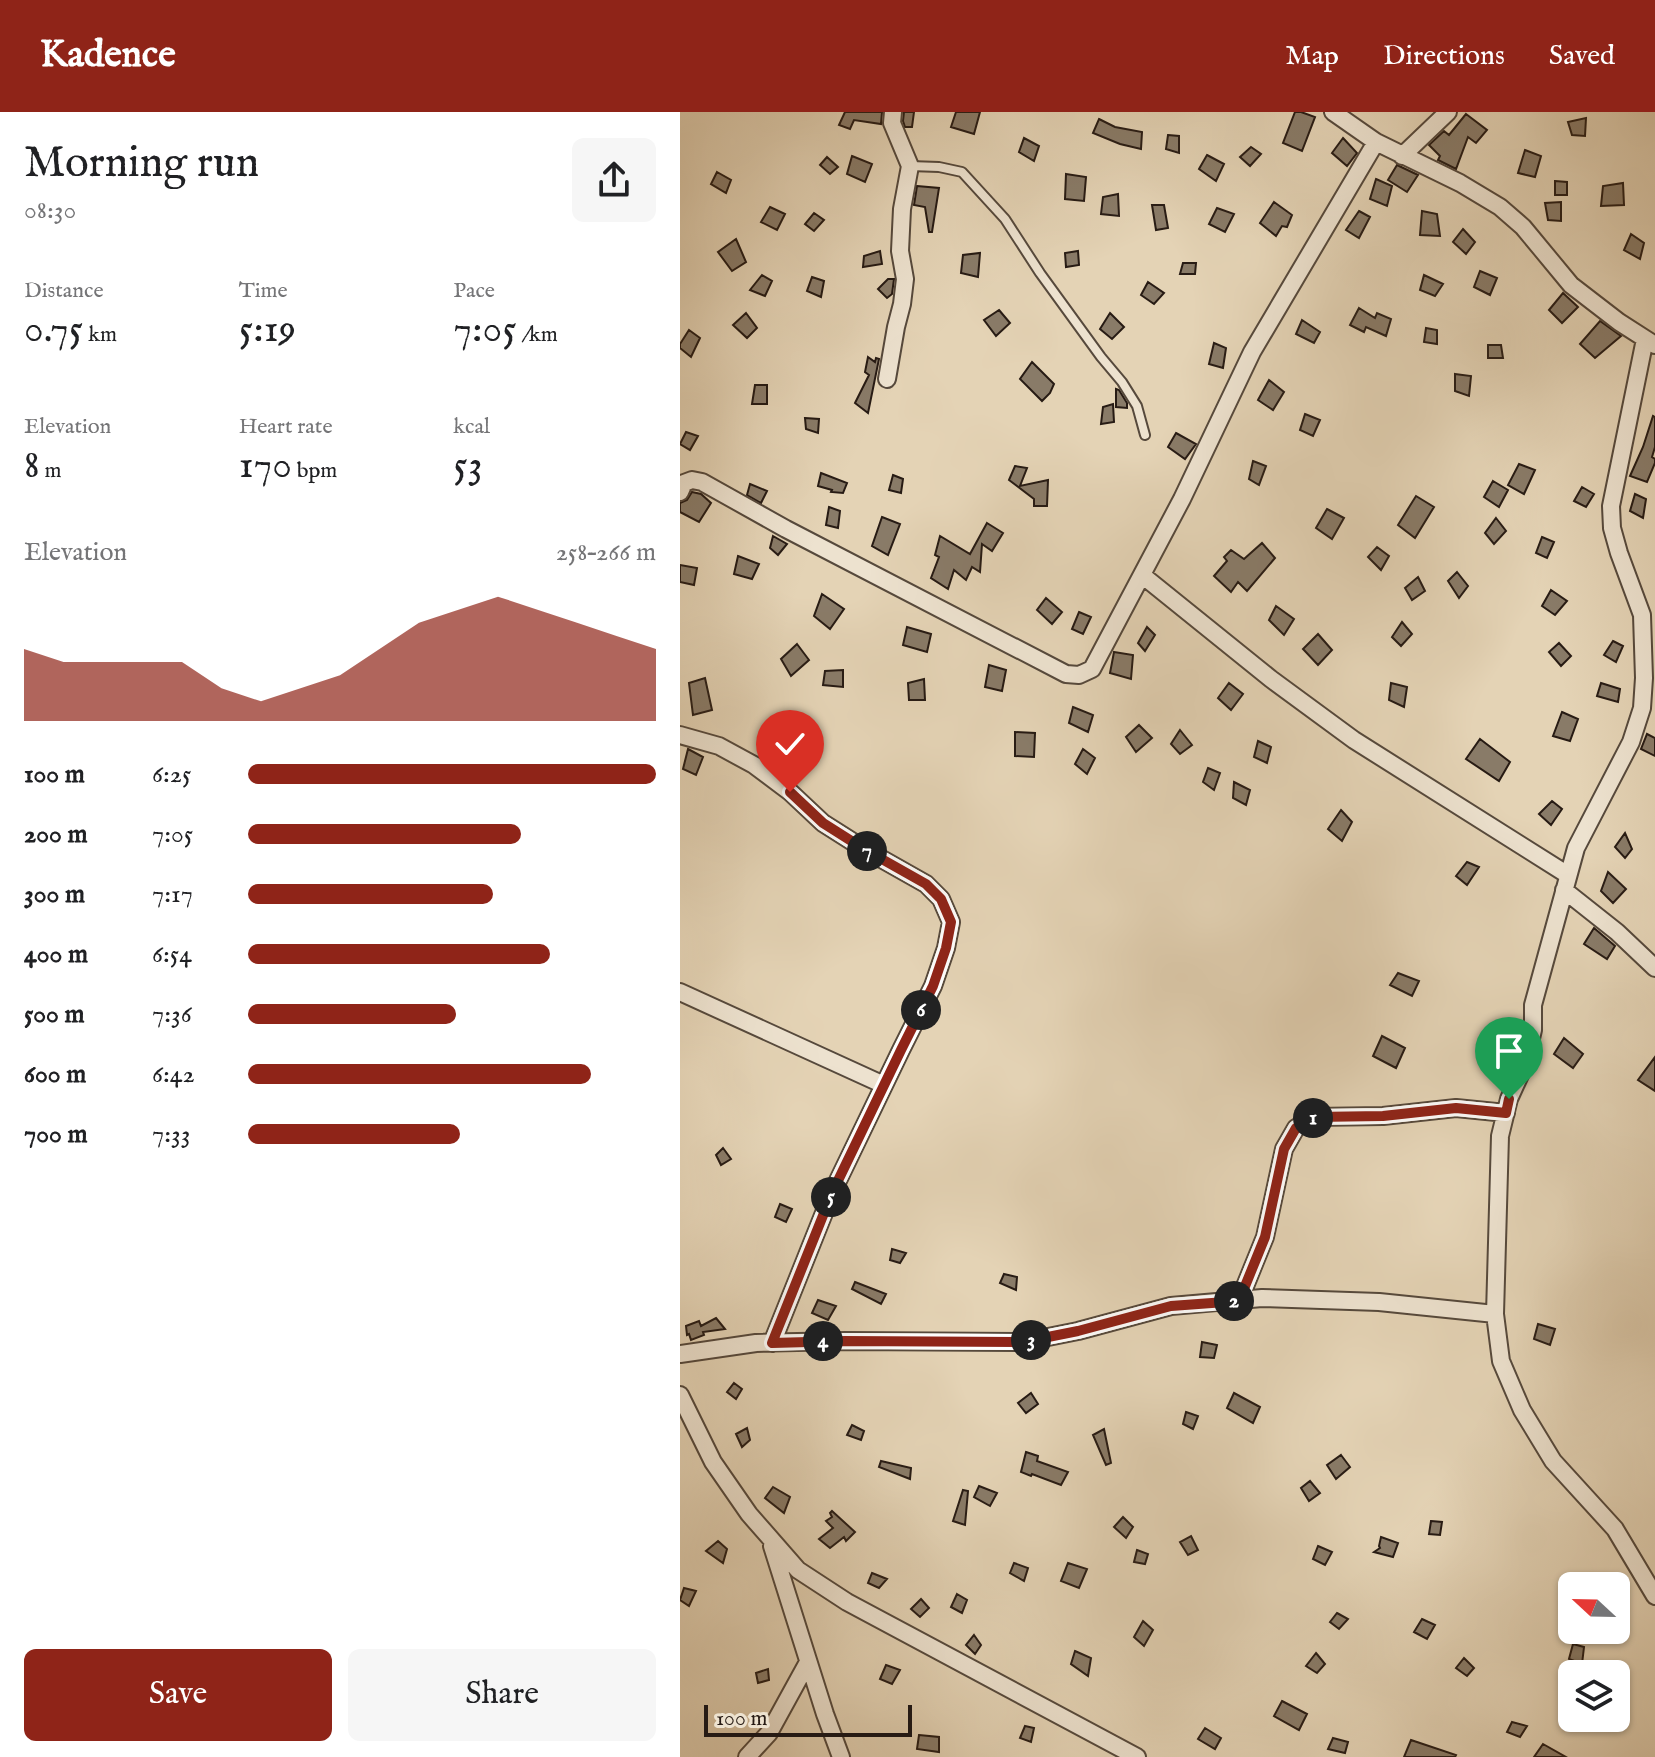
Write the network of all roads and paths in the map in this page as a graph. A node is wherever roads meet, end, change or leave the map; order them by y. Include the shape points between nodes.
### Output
1 (893, 112) edge
2 (1333, 112) edge
3 (1448, 112) edge
4 (1376, 142) junction
5 (1402, 156) junction
6 (910, 166) junction
7 (1651, 345) edge
8 (887, 379) dead end
9 (1145, 435) dead end
10 (680, 492) edge
11 (1142, 575) junction
12 (680, 735) edge
13 (1566, 883) junction
14 (1655, 968) edge
15 (680, 992) edge
16 (884, 1085) junction
17 (1506, 1113) junction
18 (1239, 1301) junction
19 (1495, 1314) junction
20 (772, 1343) junction
21 (680, 1354) edge
22 (680, 1395) edge
23 (770, 1539) junction
24 (1655, 1596) edge
25 (808, 1662) junction
26 (747, 1757) edge
27 (841, 1757) edge
28 (1137, 1757) edge

1 - 6 street via 892,123
2 - 4 street
3 - 5 street
4 - 5 street
4 - 11 street via 1252,352
5 - 7 street via 1500,207 1571,285
6 - 8 street via 900,251 905,279
6 - 9 lane via 962,172 1005,219 1122,382 1137,406
7 - 13 street via 1611,506 1619,553 1642,615 1642,708 1631,742 1576,848
10 - 11 street via 684,483 702,482 1066,674 1092,669
11 - 13 street via 1354,740
12 - 16 street via 719,746 754,765 823,823 926,884 941,899 951,922 946,948
13 - 14 street
13 - 17 street via 1533,1005 1525,1064
15 - 16 street
16 - 20 street via 832,1193
17 - 18 street via 1456,1108 1314,1117 1296,1128 1284,1149 1265,1237
17 - 19 street via 1500,1136
18 - 19 street via 1379,1302
18 - 20 street via 1171,1306 1023,1342
19 - 24 street via 1501,1361 1522,1410 1553,1461 1615,1529
20 - 21 street
22 - 23 street via 713,1462
23 - 25 street
23 - 28 street via 798,1570 847,1602
25 - 26 street via 769,1733
25 - 27 street

